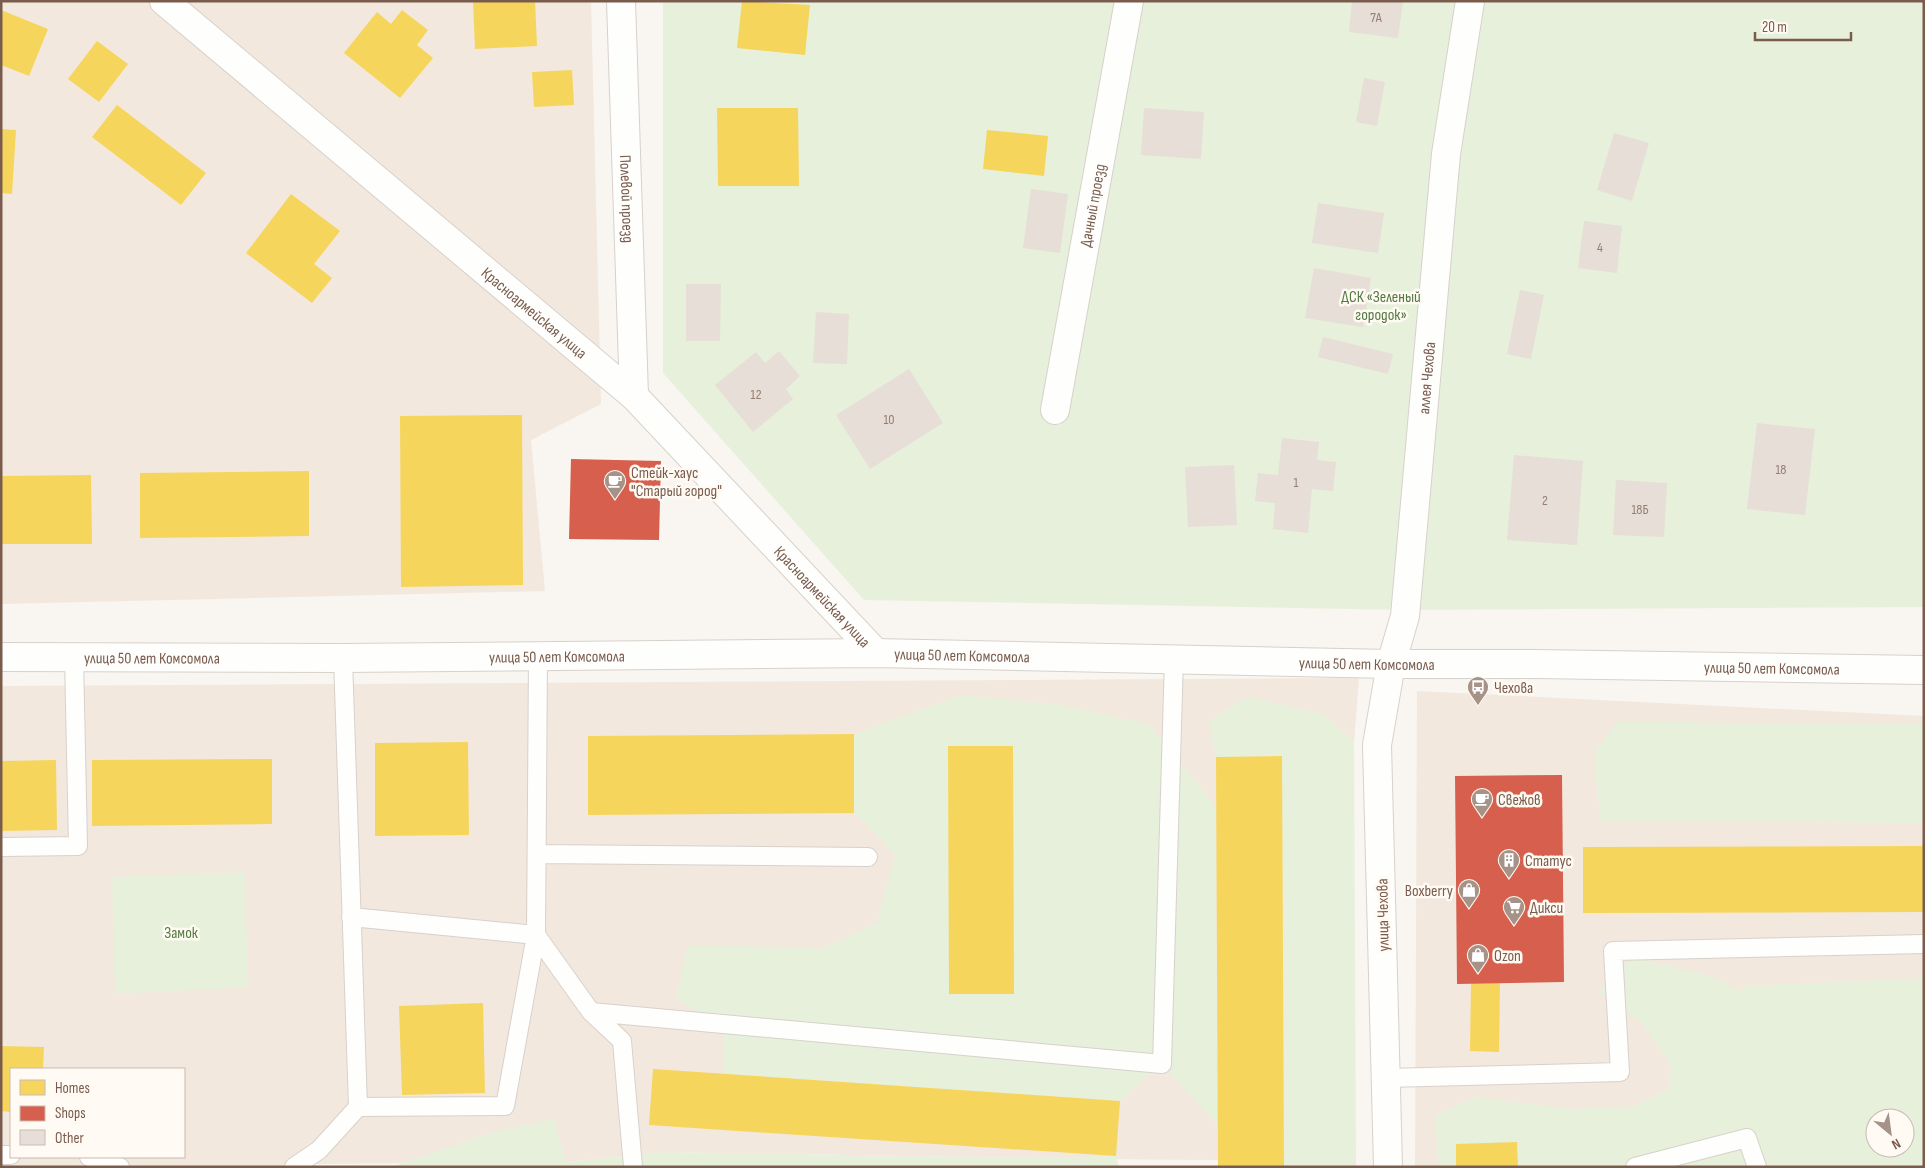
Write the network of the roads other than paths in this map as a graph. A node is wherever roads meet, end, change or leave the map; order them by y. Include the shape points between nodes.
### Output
1 (164, 1) edge
2 (621, 1) edge
3 (1129, 1) edge
4 (1470, 1) edge
5 (634, 396) junction
6 (1055, 410) dead end
7 (876, 653) junction
8 (1, 657) edge
9 (74, 657) junction
10 (538, 657) junction
11 (343, 658) junction
12 (1174, 659) junction
13 (1391, 664) junction
14 (1924, 670) edge
15 (1, 847) edge
16 (537, 854) junction
17 (868, 857) dead end
18 (351, 917) junction
19 (536, 935) junction
20 (1924, 944) edge
21 (592, 1012) junction
22 (1386, 1078) junction
23 (358, 1108) junction
24 (92, 1158) edge
25 (119, 1167) edge
26 (294, 1167) edge
27 (633, 1167) edge
28 (1388, 1167) edge
29 (1636, 1167) edge
30 (1756, 1167) edge

1 - 5 street, Красноармейская улица
2 - 5 street, Полевой проезд
3 - 6 street, Дачный проезд
4 - 13 street, аллея Чехова via 1446,154 1405,616
5 - 7 street, Красноармейская улица
7 - 10 street, улица 50 лет Комсомола
7 - 12 street, улица 50 лет Комсомола
8 - 9 street, улица 50 лет Комсомола
9 - 11 street, улица 50 лет Комсомола
9 - 15 lane via 78,846
10 - 11 street, улица 50 лет Комсомола
10 - 16 lane
11 - 18 lane
12 - 13 street, улица 50 лет Комсомола
12 - 21 lane via 1162,1064
13 - 14 street, улица 50 лет Комсомола
13 - 22 street, улица Чехова via 1377,745
16 - 17 lane
16 - 19 lane
18 - 19 lane
18 - 23 lane
19 - 21 lane
19 - 23 lane via 505,1106
20 - 22 lane via 1613,951 1620,1072
21 - 27 lane via 622,1041
22 - 28 street, улица Чехова
23 - 26 lane via 319,1150
24 - 25 lane
29 - 30 lane via 1747,1138

